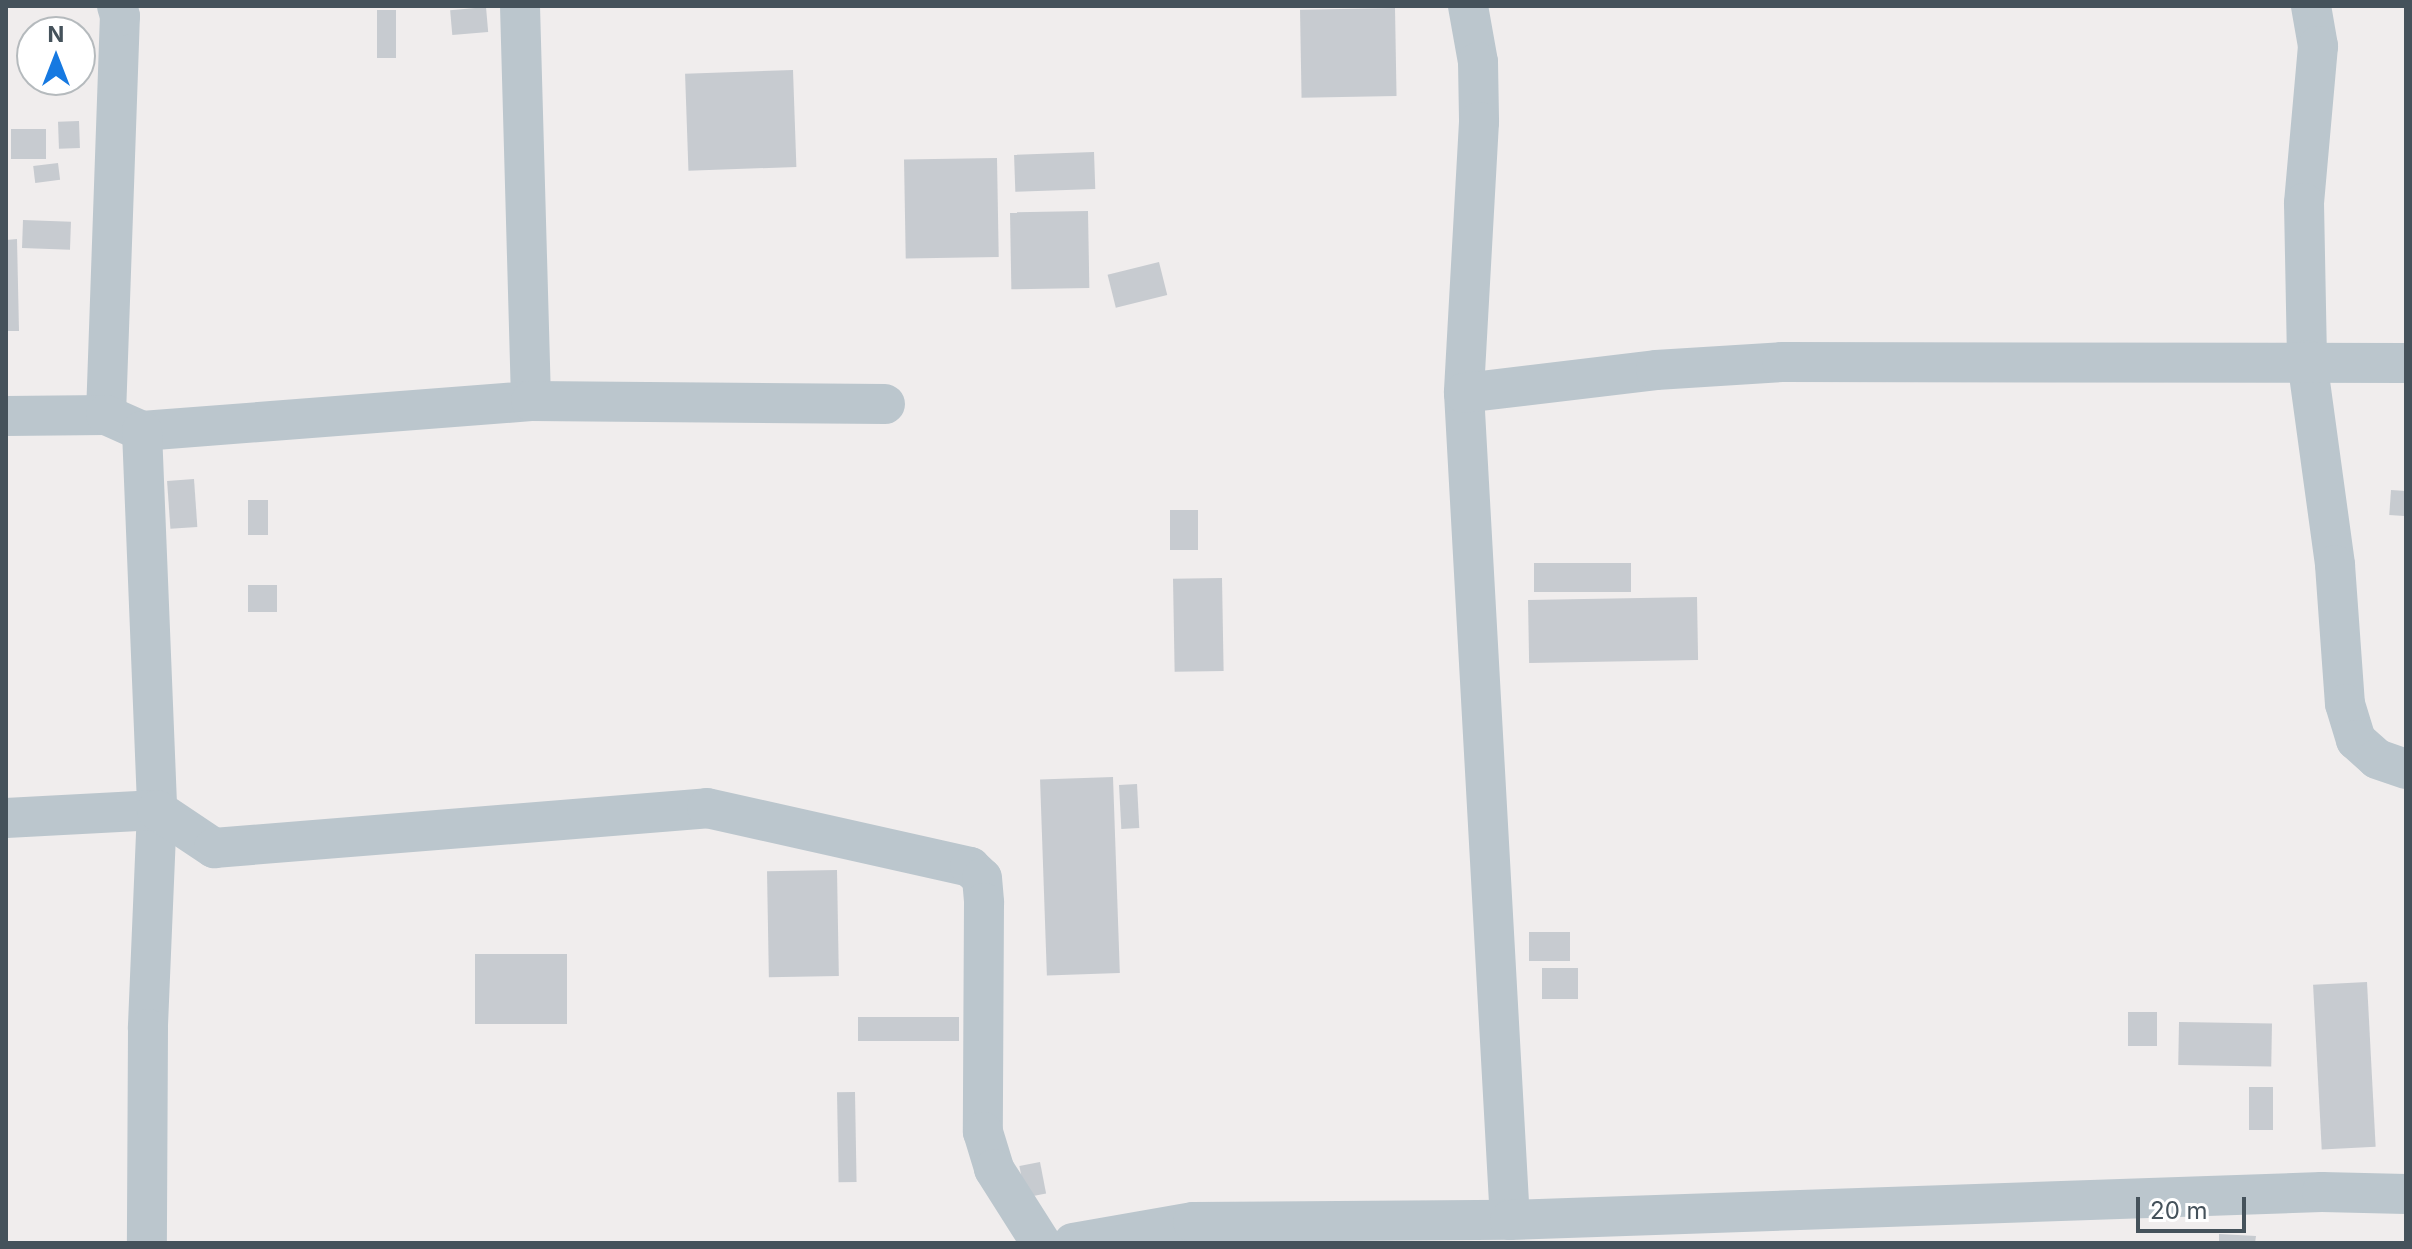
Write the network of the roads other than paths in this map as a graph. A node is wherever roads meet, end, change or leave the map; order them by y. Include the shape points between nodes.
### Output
1 (117, 6) edge
2 (520, 6) edge
3 (1468, 6) edge
4 (2311, 6) edge
5 (2307, 360) junction
6 (2406, 363) edge
7 (1464, 393) junction
8 (531, 401) junction
9 (885, 404) dead end
10 (106, 415) junction
11 (6, 416) edge
12 (142, 431) junction
13 (2406, 769) edge
14 (157, 810) junction
15 (6, 818) edge
16 (2406, 1194) edge
17 (1510, 1220) junction
18 (1898, 1226) edge
19 (147, 1243) edge
20 (1041, 1243) edge
21 (1073, 1243) edge

1 - 10 street
2 - 8 street
3 - 7 street via 1478,62 1479,122
4 - 5 street via 2318,46 2304,203
5 - 6 street
5 - 7 street via 1782,362 1656,370
5 - 13 street via 2335,565 2345,704 2356,740 2377,759
7 - 17 street
8 - 9 street
8 - 12 street
10 - 11 street
10 - 12 street
12 - 14 street
14 - 15 street
14 - 19 street
14 - 20 street via 214,848 707,808 970,867 982,878 984,903 983,1132 994,1169
16 - 18 street via 2322,1192
17 - 18 street
17 - 21 street via 1193,1222

